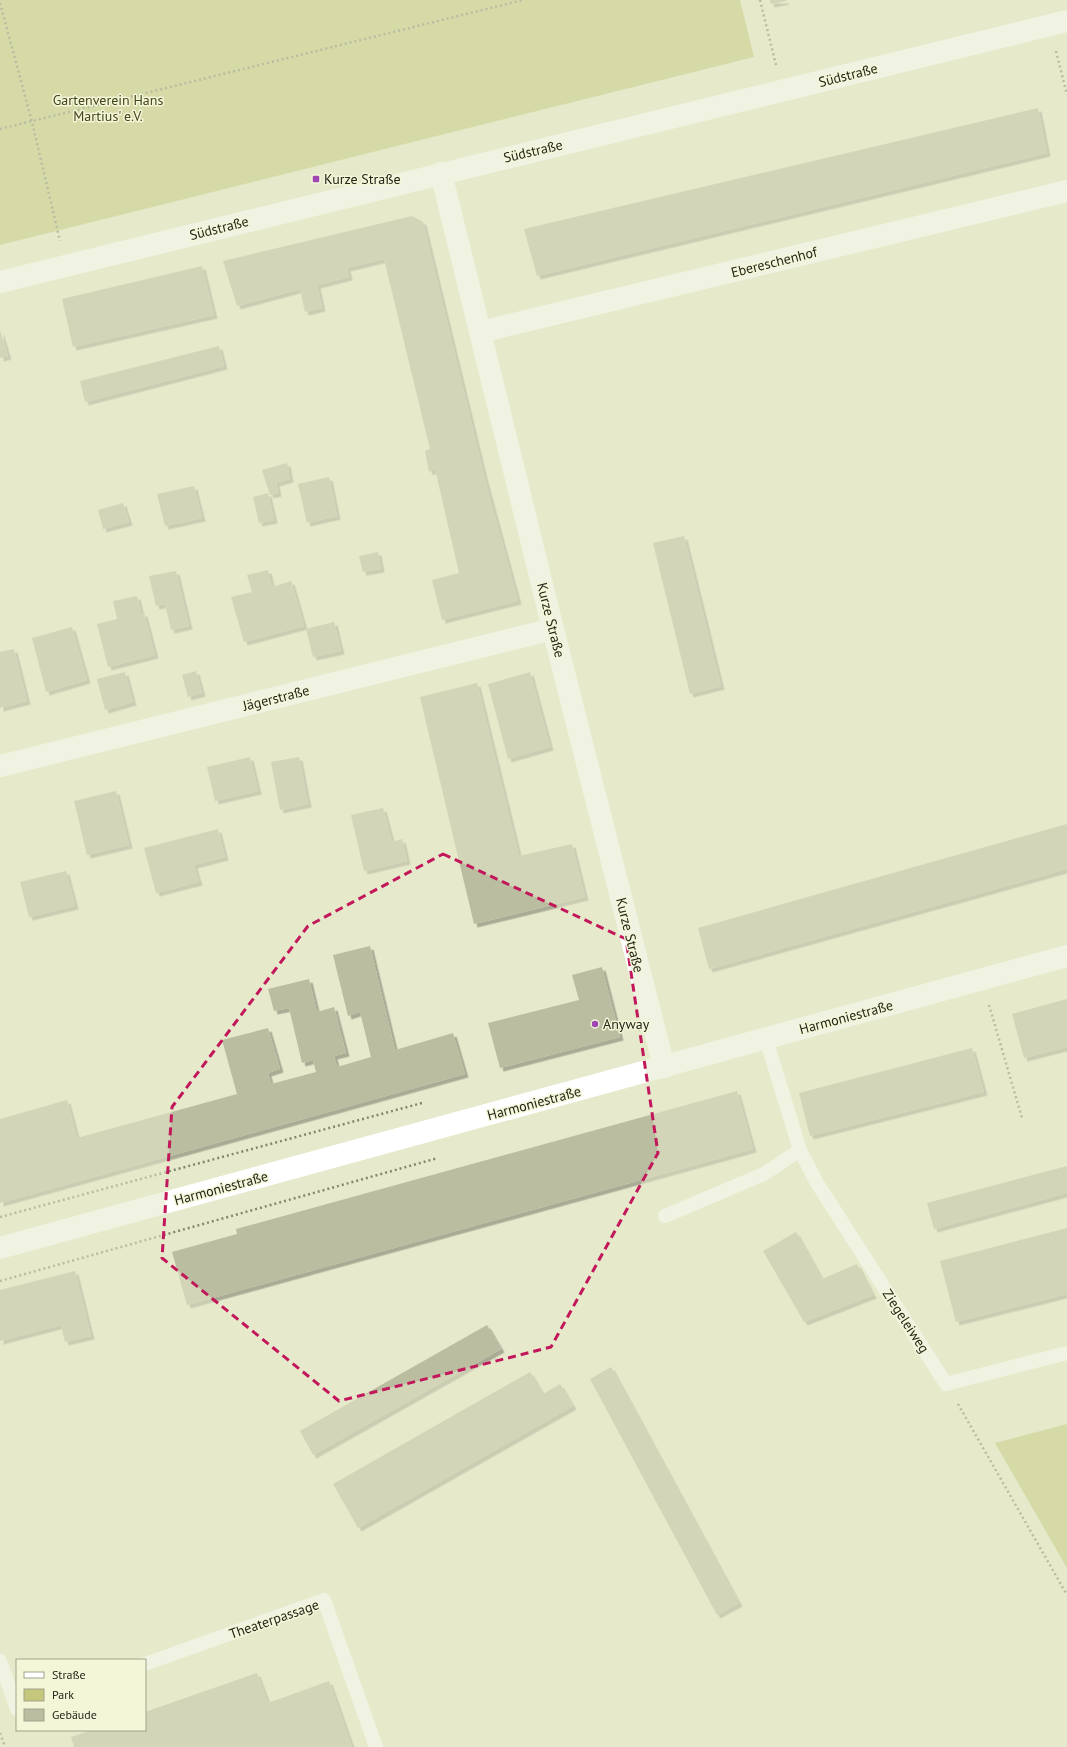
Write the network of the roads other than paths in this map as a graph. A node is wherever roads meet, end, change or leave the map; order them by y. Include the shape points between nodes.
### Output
1 (1058, 23) edge
2 (440, 173) junction
3 (1067, 191) edge
4 (0, 282) edge
5 (480, 332) junction
6 (553, 629) junction
7 (0, 766) edge
8 (1067, 956) edge
9 (766, 1039) junction
10 (664, 1067) junction
11 (800, 1150) junction
12 (665, 1216) dead end
13 (0, 1248) edge
14 (1067, 1353) edge
15 (0, 1661) edge
16 (146, 1664) edge
17 (16, 1706) edge
18 (376, 1747) edge

1 - 2 street, Südstraße
2 - 4 street, Südstraße
2 - 5 street, Kurze Straße
3 - 5 street, Ebereschenhof
5 - 6 street, Kurze Straße
6 - 7 street, Jägerstraße
6 - 10 street, Kurze Straße
8 - 9 street, Harmoniestraße
9 - 10 street, Harmoniestraße
9 - 11 lane, Ziegeleiweg
10 - 13 street, Harmoniestraße
11 - 12 lane via 764,1174
11 - 14 lane, Ziegeleiweg via 817,1183 946,1384
15 - 17 lane
16 - 18 lane, Theaterpassage via 324,1600

